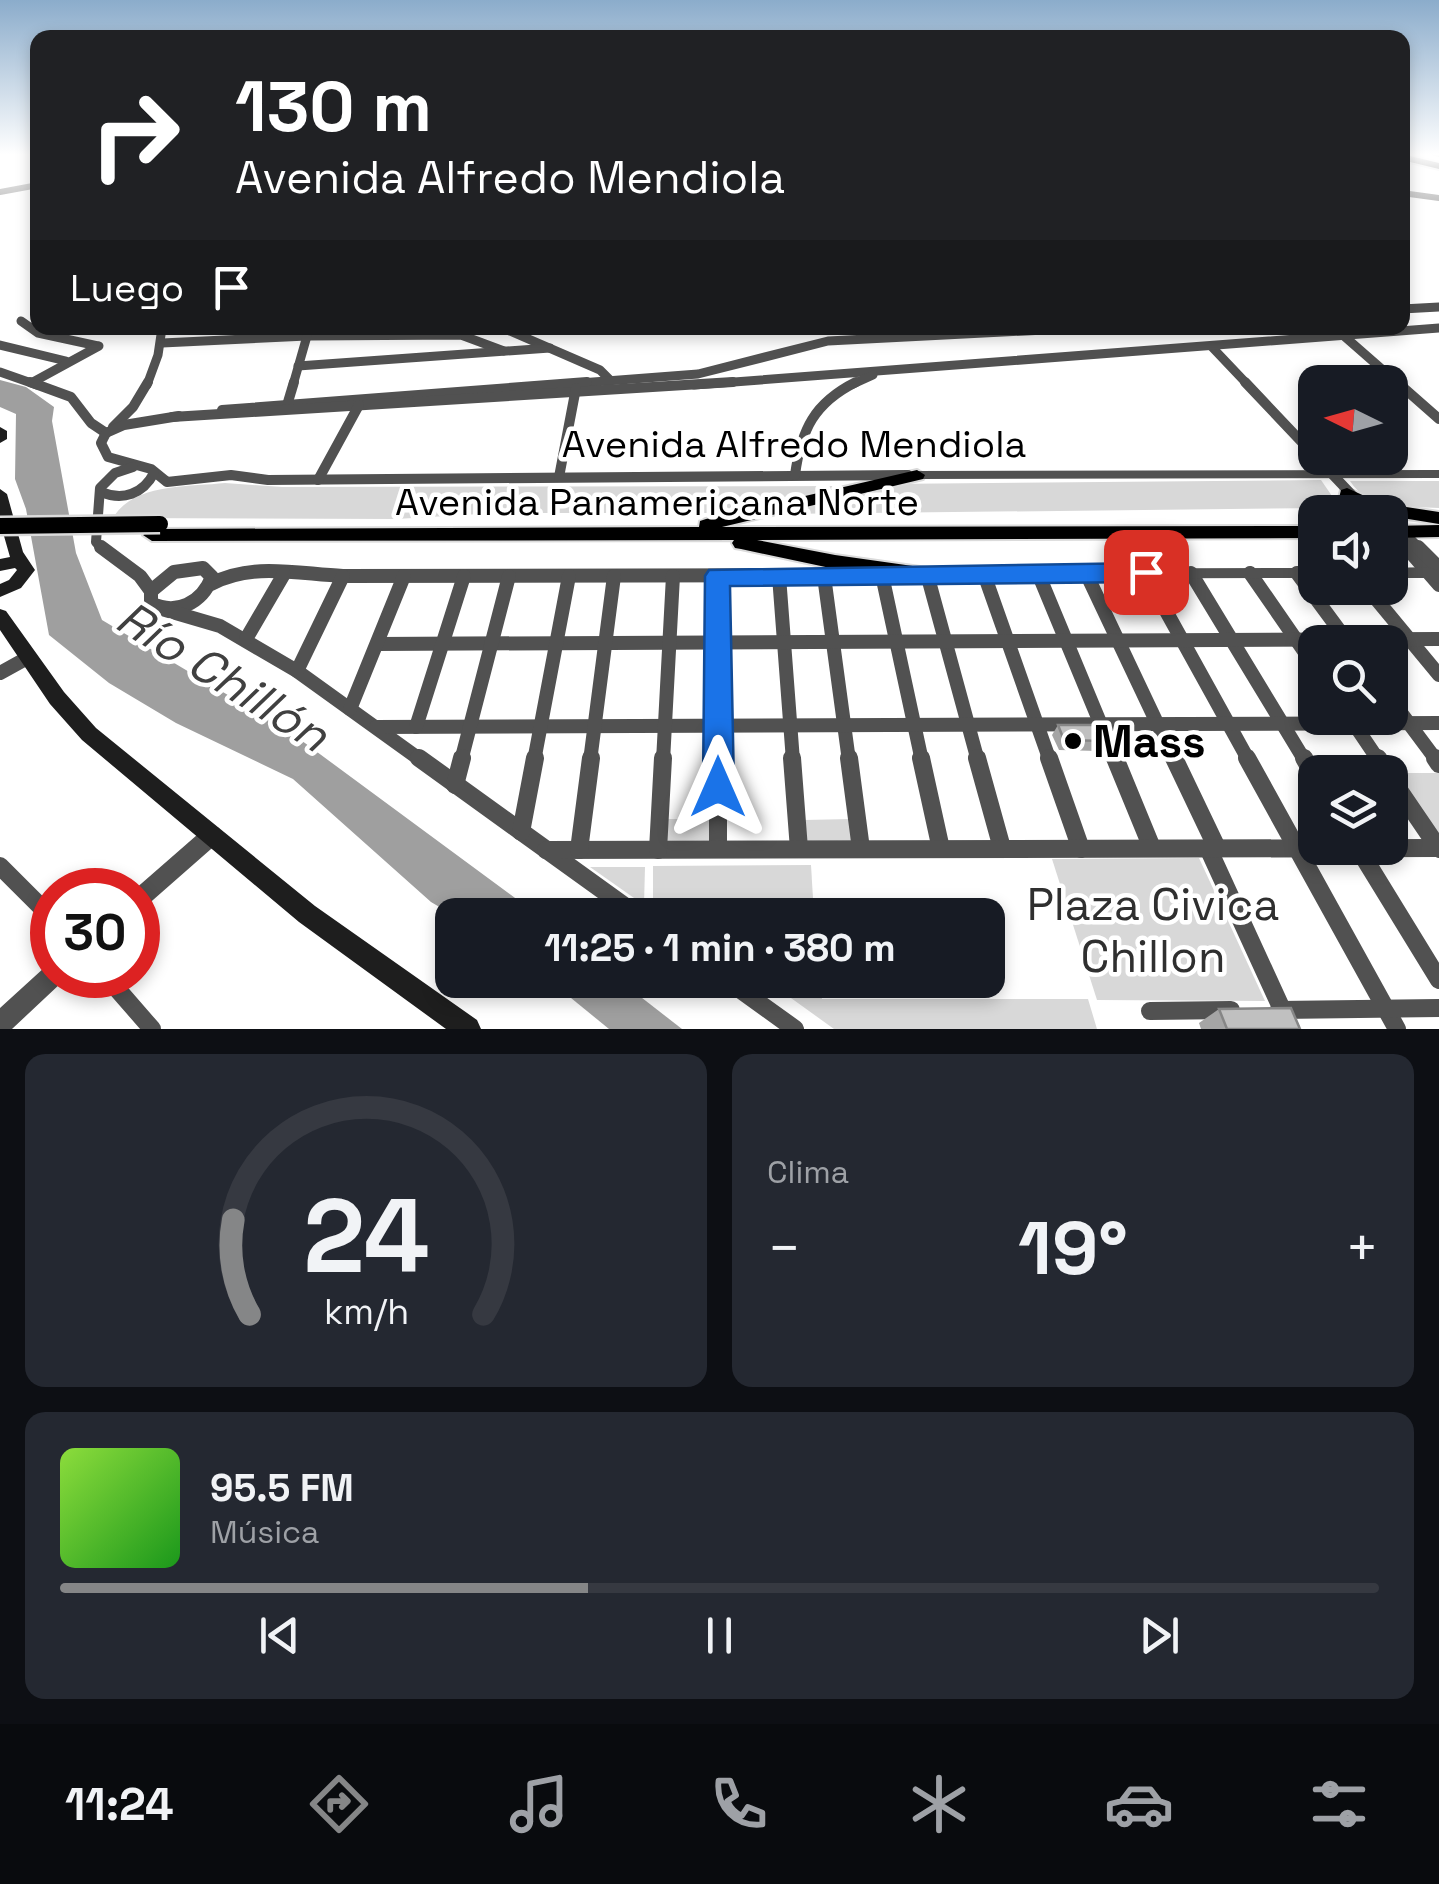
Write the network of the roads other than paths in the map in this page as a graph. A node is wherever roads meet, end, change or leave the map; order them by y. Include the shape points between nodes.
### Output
1 (1439, 307) edge
2 (1410, 309) edge
3 (21, 321) dead end
4 (30, 327) edge
5 (1439, 328) edge
6 (1410, 330) edge
7 (47, 335) edge
8 (164, 335) edge
9 (239, 335) edge
10 (323, 335) edge
11 (384, 335) edge
12 (452, 335) edge
13 (519, 335) edge
14 (882, 335) edge
15 (945, 335) edge
16 (1356, 335) edge
17 (307, 336) junction
18 (1344, 336) junction
19 (236, 338) junction
20 (886, 338) junction
21 (162, 343) junction
22 (0, 344) edge
23 (1211, 346) junction
24 (550, 348) junction
25 (504, 352) junction
26 (66, 361) junction
27 (369, 361) junction
28 (298, 366) junction
29 (720, 370) junction
30 (882, 371) junction
31 (0, 372) edge
32 (814, 374) junction
33 (610, 380) junction
34 (699, 380) junction
35 (32, 382) junction
36 (725, 383) junction
37 (576, 388) junction
38 (831, 397) junction
39 (288, 402) junction
40 (359, 403) junction
41 (172, 417) junction
42 (1439, 419) edge
43 (0, 430) edge
44 (106, 433) junction
45 (0, 439) edge
46 (108, 456) junction
47 (140, 466) junction
48 (154, 472) junction
49 (1439, 474) edge
50 (795, 475) junction
51 (917, 475) junction
52 (1330, 476) junction
53 (559, 477) junction
54 (318, 480) junction
55 (102, 488) junction
56 (0, 494) edge
57 (1347, 494) joint
58 (128, 495) junction
59 (98, 516) junction
60 (1439, 519) edge
61 (1298, 521) edge
62 (1408, 525) edge
63 (0, 526) edge
64 (1408, 529) edge
65 (156, 530) junction
66 (706, 530) junction
67 (1298, 532) edge
68 (1439, 532) edge
69 (8, 541) edge
70 (1408, 545) edge
71 (0, 564) edge
72 (22, 571) junction
73 (134, 571) junction
74 (174, 572) junction
75 (1086, 572) junction
76 (1146, 572) junction
77 (1191, 572) junction
78 (1250, 573) junction
79 (1297, 573) joint
80 (284, 574) junction
81 (928, 574) junction
82 (984, 574) junction
83 (1038, 574) junction
84 (1408, 574) edge
85 (882, 575) junction
86 (343, 576) junction
87 (404, 576) junction
88 (464, 576) junction
89 (509, 576) junction
90 (569, 576) junction
91 (614, 576) junction
92 (672, 576) junction
93 (718, 576) junction
94 (778, 576) junction
95 (824, 576) junction
96 (1436, 576) edge
97 (211, 584) junction
98 (151, 591) junction
99 (0, 592) edge
100 (200, 598) junction
101 (1382, 605) edge
102 (162, 609) junction
103 (2, 618) edge
104 (201, 620) junction
105 (1336, 625) edge
106 (246, 639) junction
107 (1439, 639) edge
108 (1183, 640) junction
109 (1232, 640) junction
110 (1296, 640) junction
111 (1410, 640) junction
112 (1066, 641) junction
113 (1118, 641) junction
114 (784, 642) junction
115 (833, 642) junction
116 (897, 642) junction
117 (946, 642) junction
118 (1008, 642) junction
119 (606, 643) junction
120 (669, 643) junction
121 (718, 643) junction
122 (1298, 643) edge
123 (376, 644) junction
124 (442, 644) junction
125 (491, 644) junction
126 (556, 644) junction
127 (29, 657) junction
128 (297, 672) junction
129 (0, 673) edge
130 (1439, 675) edge
131 (350, 709) junction
132 (1298, 722) edge
133 (1439, 722) edge
134 (1282, 723) junction
135 (1408, 723) joint
136 (968, 724) junction
137 (1037, 724) junction
138 (1100, 724) junction
139 (1158, 724) junction
140 (1229, 724) junction
141 (790, 725) junction
142 (844, 725) junction
143 (914, 725) junction
144 (470, 726) junction
145 (541, 726) junction
146 (595, 726) junction
147 (664, 726) junction
148 (718, 726) junction
149 (376, 727) junction
150 (416, 727) junction
151 (1302, 755) edge
152 (1439, 764) edge
153 (455, 785) junction
154 (1408, 804) edge
155 (521, 832) junction
156 (212, 835) junction
157 (1002, 848) junction
158 (1081, 848) junction
159 (1152, 848) junction
160 (1213, 848) junction
161 (1297, 848) junction
162 (1408, 848) edge
163 (1439, 848) edge
164 (718, 849) junction
165 (798, 849) junction
166 (861, 849) junction
167 (941, 849) junction
168 (546, 850) junction
169 (580, 850) junction
170 (658, 850) junction
171 (1368, 865) edge
172 (0, 866) edge
173 (160, 881) edge
174 (30, 896) edge
175 (613, 898) edge
176 (1439, 980) edge
177 (30, 996) edge
178 (126, 998) edge
179 (752, 998) edge
180 (1386, 1008) junction
181 (1439, 1008) edge
182 (1263, 1010) junction
183 (1150, 1011) dead end
184 (0, 1024) edge
185 (152, 1029) edge
186 (468, 1029) edge
187 (795, 1029) edge
188 (1291, 1029) edge
189 (1397, 1029) edge

1 - 2 street
3 - 4 street
5 - 6 street
7 - 26 street via 99,346
8 - 21 street
9 - 19 street
10 - 17 street
11 - 27 street
12 - 25 street
13 - 24 street
14 - 20 street
15 - 20 street
16 - 18 street
17 - 19 street
17 - 28 street
18 - 23 street
18 - 42 street
19 - 21 street
20 - 29 street via 806,345
21 - 44 street via 138,398
22 - 26 street
23 - 30 street
23 - 52 street
24 - 25 street
24 - 33 street
25 - 27 street
26 - 35 street
27 - 28 street
28 - 39 street
29 - 34 street
29 - 36 street
30 - 32 street
30 - 38 street
31 - 35 street
32 - 36 street
32 - 38 street via 830,387
33 - 34 street
33 - 37 street
34 - 36 street
34 - 37 street
35 - 44 street via 70,396
37 - 40 street
37 - 53 street
38 - 50 street via 803,423
39 - 40 street
39 - 41 street
40 - 41 street
40 - 54 street
41 - 44 street
43 - 45 main road
44 - 46 street via 101,444
46 - 47 street, Avenida Alfredo Mendiola
46 - 55 street
47 - 48 street, Avenida Alfredo Mendiola
47 - 55 street via 115,473
48 - 54 street, Avenida Alfredo Mendiola via 176,483 231,474
48 - 58 street via 146,487
49 - 52 street, Avenida Alfredo Mendiola
50 - 51 street, Avenida Alfredo Mendiola
50 - 53 street, Avenida Alfredo Mendiola
51 - 52 street, Avenida Alfredo Mendiola
51 - 66 main road
52 - 57 street
53 - 54 street, Avenida Alfredo Mendiola
55 - 58 street via 111,497
55 - 59 street
56 - 69 main road
57 - 60 main road via 1376,508
58 - 59 street
59 - 73 street via 98,546
60 - 62 main road
61 - 66 main road, Avenida Panamericana Norte
63 - 65 main road, Avenida Panamericana Norte, bridge
64 - 68 main road
65 - 66 main road, Avenida Panamericana Norte
65 - 69 main road, Avenida Panamericana Norte
66 - 67 main road, Avenida Panamericana Norte
66 - 81 main road via 835,562
69 - 71 main road
69 - 72 main road
70 - 96 street
71 - 72 main road
72 - 99 main road
72 - 103 main road
73 - 74 street
73 - 98 street
74 - 97 street via 203,568
74 - 98 street
75 - 76 street
75 - 83 street
75 - 113 street
76 - 77 street
76 - 108 street
77 - 78 street
77 - 109 street
78 - 79 street
78 - 110 street
79 - 105 street
80 - 86 street
80 - 97 street via 234,572
80 - 106 street
81 - 82 street
81 - 85 street
81 - 117 street
82 - 83 street
82 - 118 street
83 - 112 street
84 - 96 street
85 - 95 street
85 - 116 street
86 - 87 street
86 - 128 street
87 - 88 street
87 - 123 street
88 - 89 street
88 - 124 street
89 - 90 street
89 - 125 street
90 - 91 street
90 - 126 street
91 - 92 street
91 - 119 street
92 - 93 street
92 - 120 street
93 - 94 street
93 - 121 street
94 - 95 street
94 - 114 street
95 - 115 street
97 - 100 street
98 - 102 street via 150,603
100 - 102 street
100 - 104 street
101 - 111 street
102 - 104 street
103 - 127 main road
104 - 106 street
106 - 128 street
107 - 111 street
108 - 109 street
108 - 113 street
108 - 140 street
109 - 110 street
109 - 134 street
110 - 122 street
111 - 130 street
112 - 113 street
112 - 118 street
112 - 138 street
113 - 139 street
114 - 115 street
114 - 121 street
114 - 141 street
115 - 116 street
115 - 142 street
116 - 117 street
116 - 143 street
117 - 118 street
117 - 136 street
118 - 137 street
119 - 120 street
119 - 126 street
119 - 146 street
120 - 121 street
120 - 147 street
121 - 148 street
123 - 124 street
123 - 131 street
124 - 125 street
124 - 150 street
125 - 126 street
125 - 144 street
126 - 145 street
127 - 129 street
127 - 156 main road via 89,734
128 - 131 street
131 - 149 street
132 - 134 street
133 - 135 street
134 - 140 street
134 - 151 street
135 - 152 street
136 - 137 street
136 - 143 street
136 - 157 street
137 - 138 street
137 - 158 street
138 - 139 street
138 - 159 street
139 - 140 street
139 - 160 street
140 - 161 street
141 - 142 street
141 - 148 street
141 - 165 street
142 - 143 street
142 - 166 street
143 - 167 street
144 - 145 street
144 - 150 street
144 - 153 street
145 - 146 street
145 - 155 street
146 - 147 street
146 - 169 street
147 - 148 street
147 - 170 street
148 - 164 street
149 - 150 street
149 - 153 street
153 - 155 street
154 - 163 street
155 - 168 street
156 - 173 street
156 - 186 main road via 307,914
157 - 158 street
157 - 167 street
158 - 159 street
159 - 160 street
160 - 161 street
160 - 182 street
161 - 180 street
162 - 163 street
164 - 165 street
164 - 170 street
165 - 166 street
166 - 167 street
168 - 169 street
168 - 175 street
169 - 170 street
171 - 176 street
172 - 174 street
177 - 184 street
178 - 185 street
179 - 187 street
180 - 181 street
180 - 182 street
180 - 189 street
182 - 183 street
182 - 188 street

